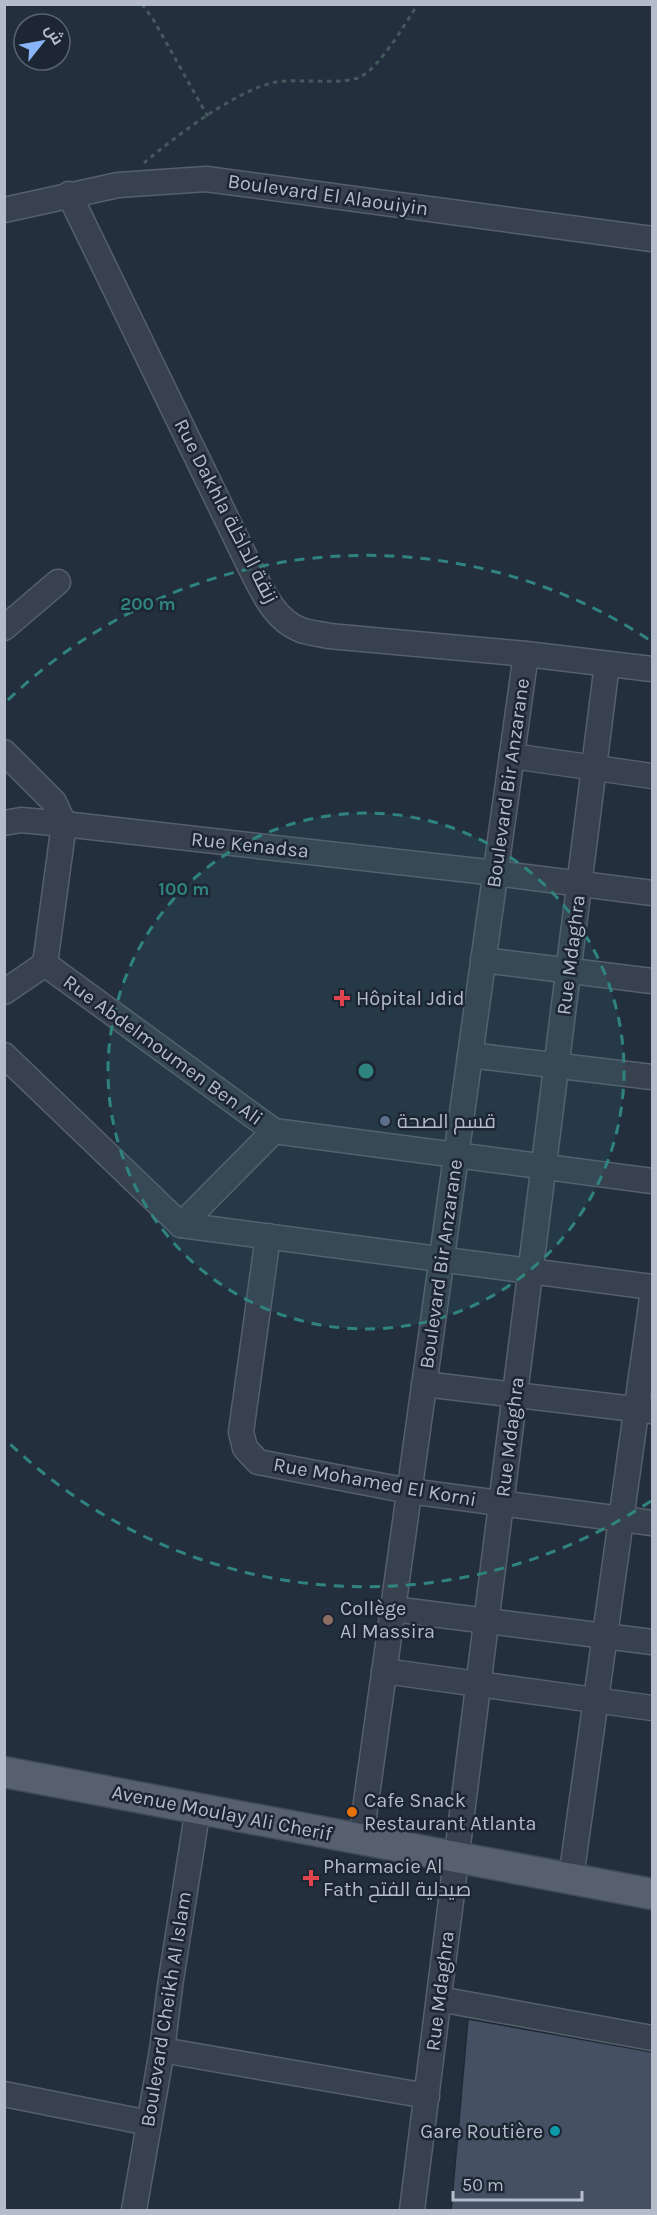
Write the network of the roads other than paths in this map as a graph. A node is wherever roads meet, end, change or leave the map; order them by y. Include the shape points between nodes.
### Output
1 (69, 194) junction
2 (4, 210) edge
3 (652, 239) edge
4 (58, 582) dead end
5 (4, 628) edge
6 (526, 654) junction
7 (607, 664) junction
8 (652, 669) edge
9 (4, 752) edge
10 (512, 756) junction
11 (594, 767) junction
12 (652, 776) edge
13 (4, 823) edge
14 (64, 824) junction
15 (496, 873) junction
16 (580, 884) junction
17 (652, 893) edge
18 (483, 960) junction
19 (45, 964) junction
20 (569, 970) junction
21 (652, 981) edge
22 (4, 992) edge
23 (4, 1055) edge
24 (470, 1055) junction
25 (557, 1066) junction
26 (652, 1077) edge
27 (274, 1131) junction
28 (456, 1156) junction
29 (544, 1167) junction
30 (652, 1181) edge
31 (181, 1225) junction
32 (268, 1236) junction
33 (442, 1259) junction
34 (531, 1271) junction
35 (652, 1287) edge
36 (652, 1298) edge
37 (424, 1384) junction
38 (515, 1395) junction
39 (645, 1411) edge
40 (409, 1491) junction
41 (502, 1503) junction
42 (621, 1519) junction
43 (652, 1523) edge
44 (393, 1609) junction
45 (487, 1621) junction
46 (605, 1636) junction
47 (652, 1642) edge
48 (384, 1671) junction
49 (479, 1684) junction
50 (596, 1700) junction
51 (652, 1708) edge
52 (4, 1772) edge
53 (198, 1808) junction
54 (361, 1838) junction
55 (457, 1859) junction
56 (571, 1878) junction
57 (652, 1894) edge
58 (439, 1999) junction
59 (652, 2038) edge
60 (162, 2050) junction
61 (4, 2094) edge
62 (427, 2096) junction
63 (149, 2123) junction
64 (134, 2211) edge
65 (412, 2211) edge

1 - 2 street, Boulevard El Alaouiyin
1 - 3 street, Boulevard El Alaouiyin via 118,185 206,179
1 - 6 street, Rue Dakhla زنقة الداخلة via 250,567 281,619 300,630 329,636
4 - 5 street
6 - 7 street, Rue Dakhla زنقة الداخلة
6 - 10 street, Boulevard Bir Anzarane
7 - 8 street, Rue Dakhla زنقة الداخلة
7 - 11 street, Rue Mdaghra
9 - 14 street via 54,802
10 - 11 street
10 - 15 street, Boulevard Bir Anzarane
11 - 12 street
11 - 16 street, Rue Mdaghra
13 - 14 street, Rue Kenadsa via 21,820
14 - 15 street, Rue Kenadsa
14 - 19 street
15 - 16 street, Rue Kenadsa
15 - 18 street, Boulevard Bir Anzarane
16 - 17 street, Rue Kenadsa
16 - 20 street, Rue Mdaghra
18 - 20 street
18 - 24 street, Boulevard Bir Anzarane
19 - 22 street, Rue Abdelmoumen Ben Ali
19 - 27 street, Rue Abdelmoumen Ben Ali
20 - 21 street
20 - 25 street, Rue Mdaghra
23 - 31 street
24 - 25 street
24 - 28 street, Boulevard Bir Anzarane
25 - 26 street
25 - 29 street, Rue Mdaghra
27 - 28 street, Rue Abdelmoumen Ben Ali
27 - 31 street
28 - 29 street, Rue Abdelmoumen Ben Ali
28 - 33 street, Boulevard Bir Anzarane
29 - 30 street, Rue Abdelmoumen Ben Ali
29 - 34 street, Rue Mdaghra
31 - 32 street
32 - 33 street
32 - 40 street, Rue Mohamed El Korni via 241,1432 245,1448 258,1462
33 - 34 street
33 - 37 street, Boulevard Bir Anzarane
34 - 35 street
34 - 38 street, Rue Mdaghra
36 - 39 street
37 - 38 street
37 - 40 street, Boulevard Bir Anzarane
38 - 39 street
38 - 41 street, Rue Mdaghra
39 - 42 street
40 - 41 street, Rue Mohamed El Korni
40 - 44 street, Boulevard Bir Anzarane
41 - 42 street, Rue Mohamed El Korni
41 - 45 street, Rue Mdaghra
42 - 43 street, Rue Mohamed El Korni
42 - 46 street
44 - 45 street
44 - 48 street, Boulevard Bir Anzarane
45 - 46 street
45 - 49 street, Rue Mdaghra
46 - 47 street
46 - 50 street
48 - 49 street
48 - 54 street, Boulevard Bir Anzarane
49 - 50 street
49 - 55 street, Rue Mdaghra
50 - 51 street
50 - 56 street
52 - 53 main road, Avenue Moulay Ali Cherif
53 - 54 main road, Avenue Moulay Ali Cherif
53 - 60 street, Boulevard Cheikh Al Islam
54 - 55 main road, Avenue Moulay Ali Cherif
55 - 56 main road, Avenue Moulay Ali Cherif
55 - 58 street, Rue Mdaghra
56 - 57 main road, Avenue Moulay Ali Cherif
58 - 59 street
58 - 62 street, Rue Mdaghra
60 - 62 street
60 - 63 street, Boulevard Cheikh Al Islam
61 - 63 street
62 - 65 street, Rue Mdaghra
63 - 64 street, Boulevard Cheikh Al Islam

